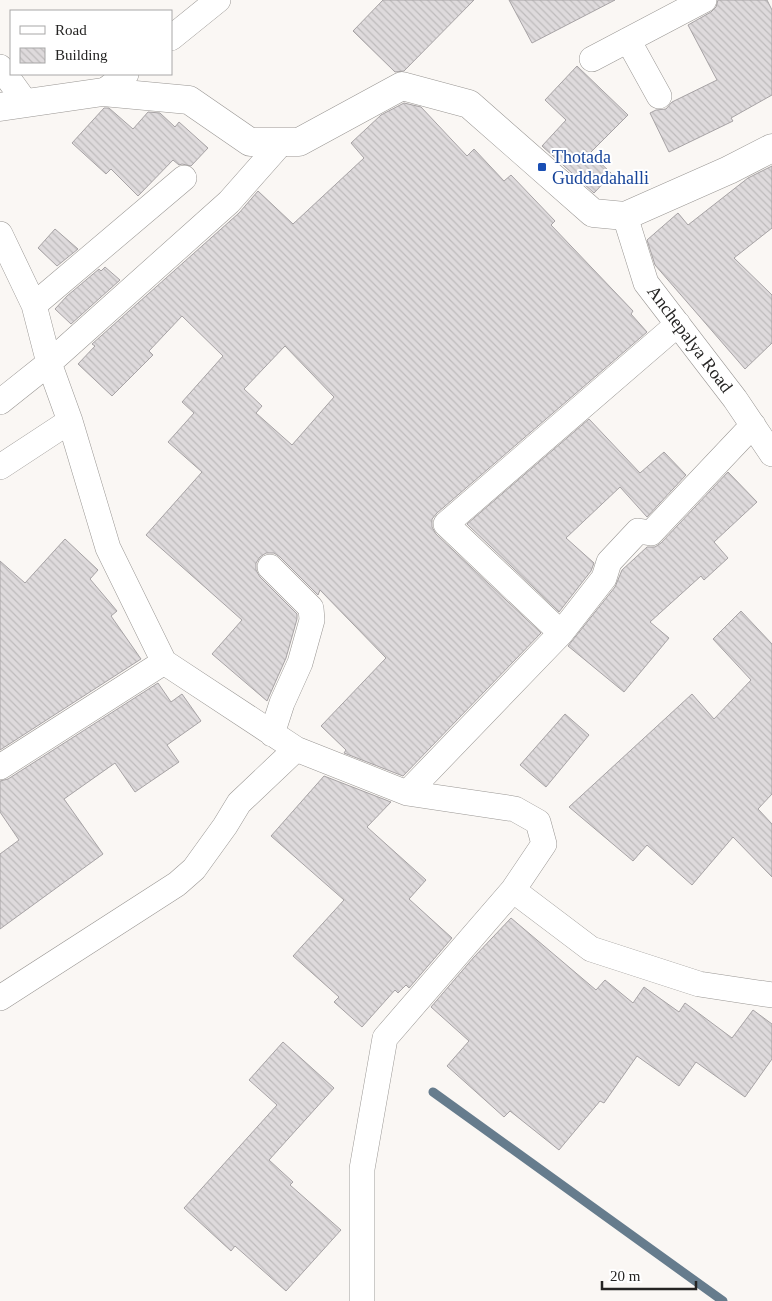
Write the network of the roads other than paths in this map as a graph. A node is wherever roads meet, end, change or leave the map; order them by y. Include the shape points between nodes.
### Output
1 (218, 0) edge
2 (704, 0) edge
3 (172, 37) edge
4 (628, 40) junction
5 (592, 59) dead end
6 (0, 67) edge
7 (125, 75) edge
8 (103, 92) junction
9 (659, 96) dead end
10 (13, 105) edge
11 (282, 142) junction
12 (772, 148) edge
13 (184, 178) dead end
14 (625, 216) junction
15 (0, 234) edge
16 (34, 305) junction
17 (678, 324) junction
18 (49, 363) junction
19 (0, 402) edge
20 (70, 421) junction
21 (752, 425) junction
22 (772, 454) edge
23 (0, 467) edge
24 (270, 567) dead end
25 (561, 633) junction
26 (164, 662) junction
27 (272, 734) junction
28 (296, 749) junction
29 (0, 767) edge
30 (407, 793) junction
31 (513, 890) junction
32 (772, 995) edge
33 (0, 998) edge
34 (362, 1301) edge

1 - 3 street
2 - 4 street
4 - 5 street
4 - 9 street
6 - 10 street
7 - 8 street
8 - 10 street
8 - 11 street via 189,100 250,142
11 - 14 street via 299,142 402,86 469,104 593,213
11 - 18 street via 229,202
12 - 14 street
13 - 16 street
14 - 17 street, Anchepalya Road via 646,283
15 - 16 street
16 - 18 street
17 - 21 street, Anchepalya Road
17 - 25 street via 446,524
18 - 19 street
18 - 20 street
20 - 23 street
20 - 26 street via 108,548
21 - 22 street, Anchepalya Road
21 - 25 street via 651,533 638,531 609,562 604,578
24 - 27 street via 311,608 312,620 300,663
25 - 30 street
26 - 27 street
26 - 29 street
27 - 28 street
28 - 30 street
28 - 33 street via 239,802 194,869 177,884
30 - 31 street via 515,809 538,822 544,844
31 - 32 street via 591,949 699,984
31 - 34 street via 385,1038 362,1169

